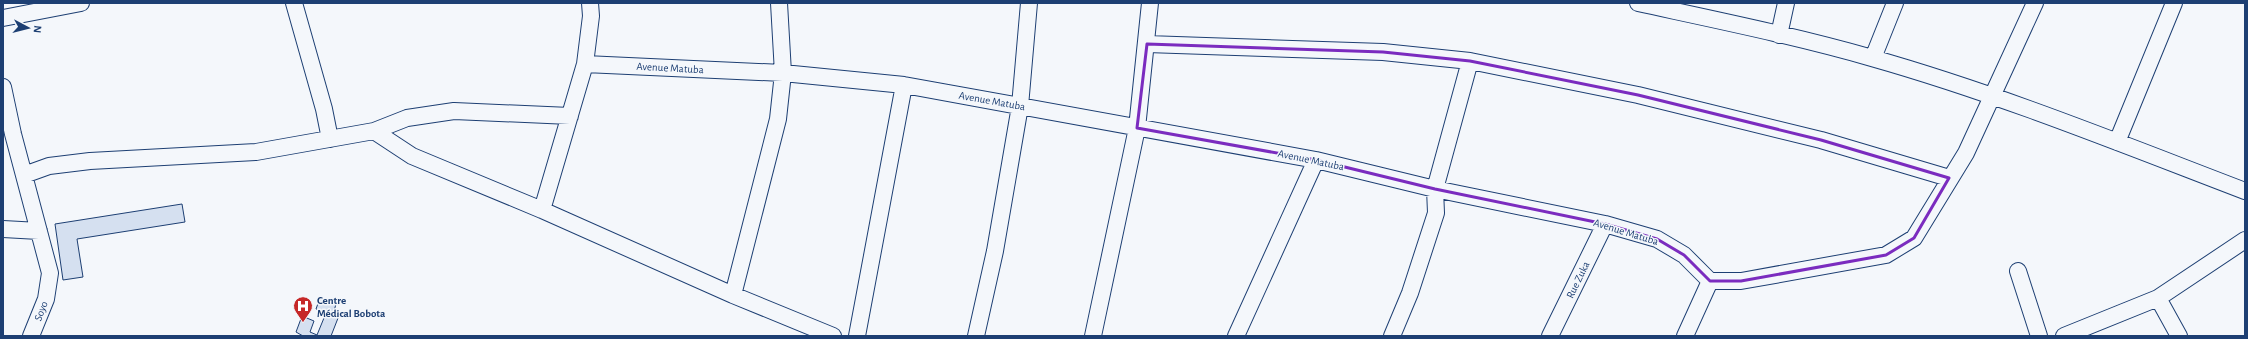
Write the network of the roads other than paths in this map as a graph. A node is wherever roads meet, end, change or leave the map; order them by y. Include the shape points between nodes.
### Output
1 (81, 3) edge
2 (294, 3) edge
3 (590, 3) edge
4 (779, 3) edge
5 (1029, 3) edge
6 (1150, 3) edge
7 (1638, 3) edge
8 (1786, 3) edge
9 (1894, 3) edge
10 (2035, 3) edge
11 (2174, 3) edge
12 (3, 18) edge
13 (1779, 35) junction
14 (1146, 44) junction
15 (1873, 58) junction
16 (1470, 61) junction
17 (584, 64) junction
18 (783, 73) junction
19 (904, 84) junction
20 (3, 87) edge
21 (1994, 97) junction
22 (1020, 106) junction
23 (570, 116) junction
24 (1137, 128) junction
25 (374, 131) junction
26 (330, 139) junction
27 (2117, 142) junction
28 (1316, 160) junction
29 (24, 175) junction
30 (1949, 178) junction
31 (1435, 189) junction
32 (2245, 190) edge
33 (542, 210) junction
34 (1605, 224) junction
35 (3, 229) edge
36 (39, 231) junction
37 (2245, 240) edge
38 (2018, 271) dead end
39 (1710, 280) junction
40 (733, 295) junction
41 (2158, 298) junction
42 (31, 336) edge
43 (833, 336) edge
44 (857, 336) edge
45 (976, 336) edge
46 (1093, 336) edge
47 (1236, 336) edge
48 (1392, 336) edge
49 (1550, 336) edge
50 (1685, 336) edge
51 (2039, 336) edge
52 (2064, 336) edge
53 (2179, 336) edge

1 - 12 street
2 - 26 street via 324,108
3 - 17 street via 591,16
4 - 18 street
5 - 22 street
6 - 14 street
7 - 13 street
8 - 13 street
9 - 15 street
10 - 21 street
11 - 27 street
13 - 15 street
14 - 16 street via 1375,52
14 - 24 street
15 - 21 street
16 - 30 street via 1653,99 1821,140
16 - 31 street
17 - 18 street, Avenue Matuba
17 - 23 street
18 - 19 street, Avenue Matuba
18 - 40 street via 778,119
19 - 22 street, Avenue Matuba
19 - 44 street
20 - 29 street
21 - 27 street
21 - 30 street via 1966,153
22 - 24 street, Avenue Matuba
22 - 45 street via 995,251
23 - 25 street via 454,111 407,118
23 - 33 street
24 - 28 street, Avenue Matuba
24 - 46 street
25 - 26 street
25 - 33 street via 412,156
26 - 29 street via 256,152 90,161 49,166
27 - 32 street
28 - 31 street, Avenue Matuba
28 - 47 street
29 - 36 street
30 - 39 street via 1914,238 1886,255 1741,281
31 - 34 street, Avenue Matuba
31 - 48 street via 1436,213 1410,293
33 - 40 street
34 - 39 street, Avenue Matuba via 1657,239 1684,255
34 - 49 street, Rue Zuka
35 - 36 street
36 - 42 street, Soyo via 50,273 49,286
37 - 41 street
38 - 51 street
39 - 50 street
40 - 43 street
41 - 52 street
41 - 53 street

